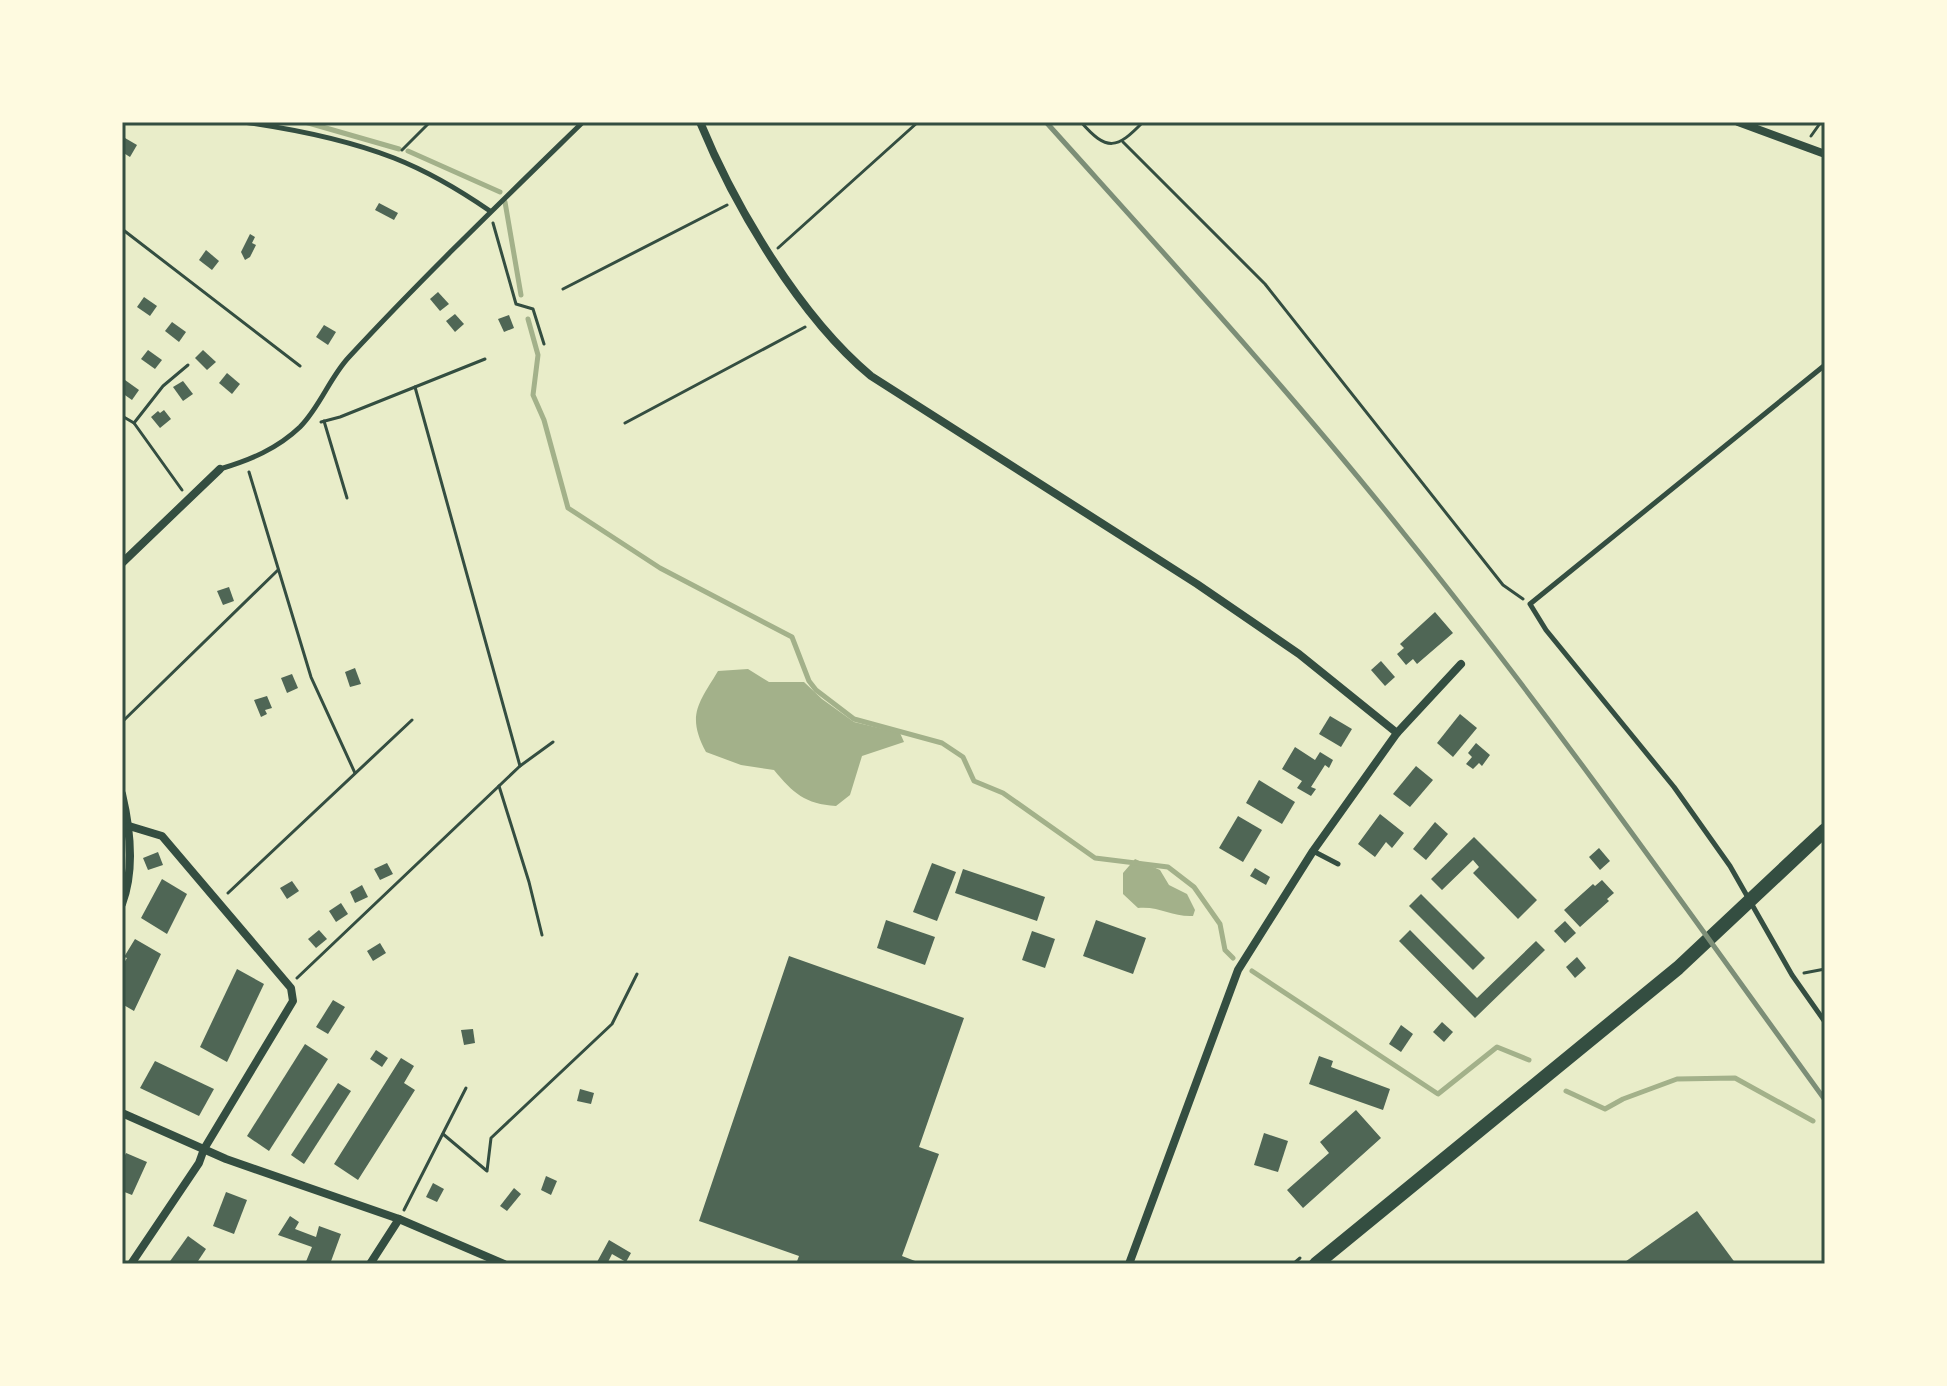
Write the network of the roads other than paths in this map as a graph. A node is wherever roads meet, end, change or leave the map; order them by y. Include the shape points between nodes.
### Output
1 (244, 122) edge
2 (583, 122) edge
3 (700, 122) edge
4 (1738, 122) edge
5 (1825, 154) edge
6 (490, 211) junction
7 (1825, 365) edge
8 (220, 469) joint
9 (122, 563) edge
10 (1461, 664) dead end
11 (1397, 733) junction
12 (122, 794) edge
13 (129, 826) junction
14 (1825, 830) edge
15 (1313, 851) junction
16 (1338, 864) dead end
17 (122, 904) edge
18 (1825, 1022) edge
19 (122, 1113) edge
20 (204, 1149) junction
21 (399, 1219) junction
22 (481, 1254) junction
23 (131, 1264) edge
24 (370, 1264) edge
25 (476, 1264) edge
26 (504, 1264) edge
27 (1129, 1264) edge
28 (1316, 1264) edge

1 - 6 lane via 291,129 394,158
2 - 6 lane
3 - 11 street via 770,256 846,355 1197,584 1299,654
4 - 5 street
6 - 8 lane via 346,360 302,425 275,448
7 - 18 lane via 1530,604 1730,866
8 - 9 street
10 - 11 street
11 - 15 street
12 - 13 street
13 - 17 street
13 - 20 street via 162,836 289,986 293,1001
14 - 28 main road via 1678,968
15 - 16 lane
15 - 27 street via 1238,970
19 - 20 street
20 - 21 street
20 - 23 street
21 - 22 street
21 - 24 street
22 - 25 lane
22 - 26 street

